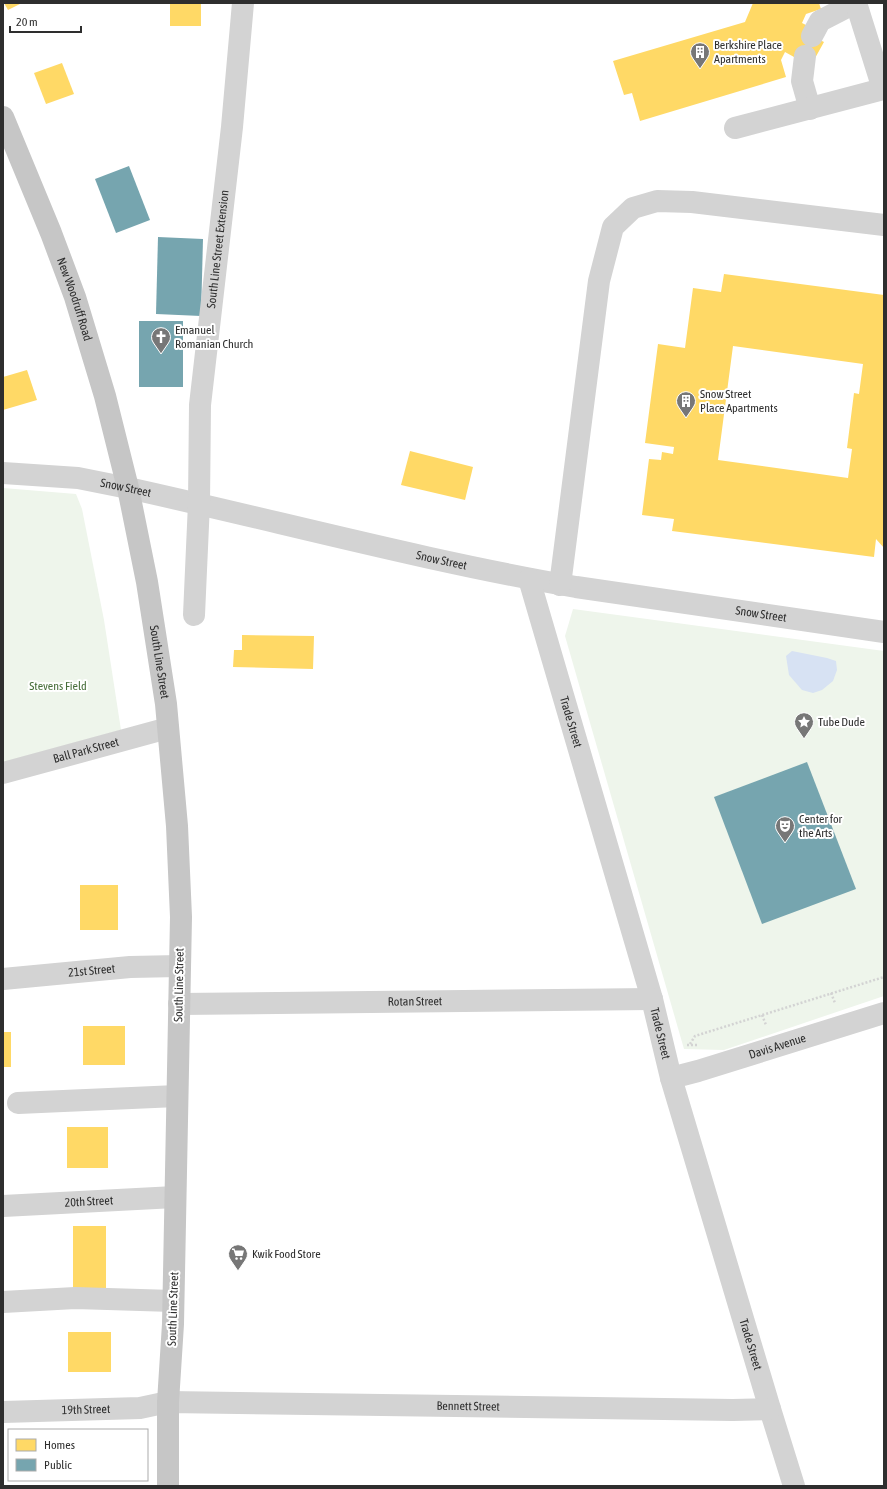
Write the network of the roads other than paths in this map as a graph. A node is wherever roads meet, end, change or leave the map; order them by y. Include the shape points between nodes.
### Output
1 (243, 3) edge
2 (855, 3) edge
3 (810, 109) junction
4 (3, 117) edge
5 (735, 128) dead end
6 (884, 225) edge
7 (3, 473) edge
8 (128, 488) junction
9 (199, 504) junction
10 (528, 579) junction
11 (560, 585) junction
12 (194, 615) dead end
13 (884, 632) edge
14 (168, 728) junction
15 (3, 773) edge
16 (180, 966) junction
17 (3, 979) edge
18 (652, 1000) junction
19 (178, 1004) junction
20 (884, 1013) edge
21 (671, 1078) junction
22 (177, 1096) junction
23 (18, 1103) dead end
24 (175, 1197) junction
25 (3, 1206) edge
26 (173, 1301) junction
27 (3, 1302) edge
28 (168, 1402) junction
29 (770, 1409) junction
30 (3, 1412) edge
31 (168, 1486) edge
32 (794, 1486) edge

1 - 9 street, South Line Street Extension via 231,135 200,405
2 - 3 street via 820,21 808,46 802,81
2 - 3 street via 883,89
3 - 5 street
4 - 8 main road, New Woodruff Road via 75,298 105,396
6 - 11 street via 657,200 633,208 614,227 599,281
7 - 8 street, Snow Street via 82,478
8 - 9 street, Snow Street
8 - 14 main road, South Line Street via 148,582
9 - 10 street, Snow Street
9 - 12 street, South Line Street Extension
10 - 11 street, Snow Street
10 - 18 street, Trade Street
11 - 13 street, Snow Street
14 - 15 street, Ball Park Street
14 - 16 main road, South Line Street via 177,826 181,917
16 - 17 street, 21st Street via 130,967
16 - 19 main road, South Line Street
18 - 19 street, Rotan Street
18 - 21 street, Trade Street
19 - 22 main road, South Line Street
20 - 21 street, Davis Avenue
21 - 29 street, Trade Street
22 - 23 street
22 - 24 main road, South Line Street
24 - 25 street, 20th Street
24 - 26 main road, South Line Street
26 - 27 street via 75,1298
26 - 28 main road, South Line Street
28 - 29 street, Bennett Street
28 - 30 street, 19th Street via 140,1408
28 - 31 main road, South Line Street
29 - 32 street, Trade Street

